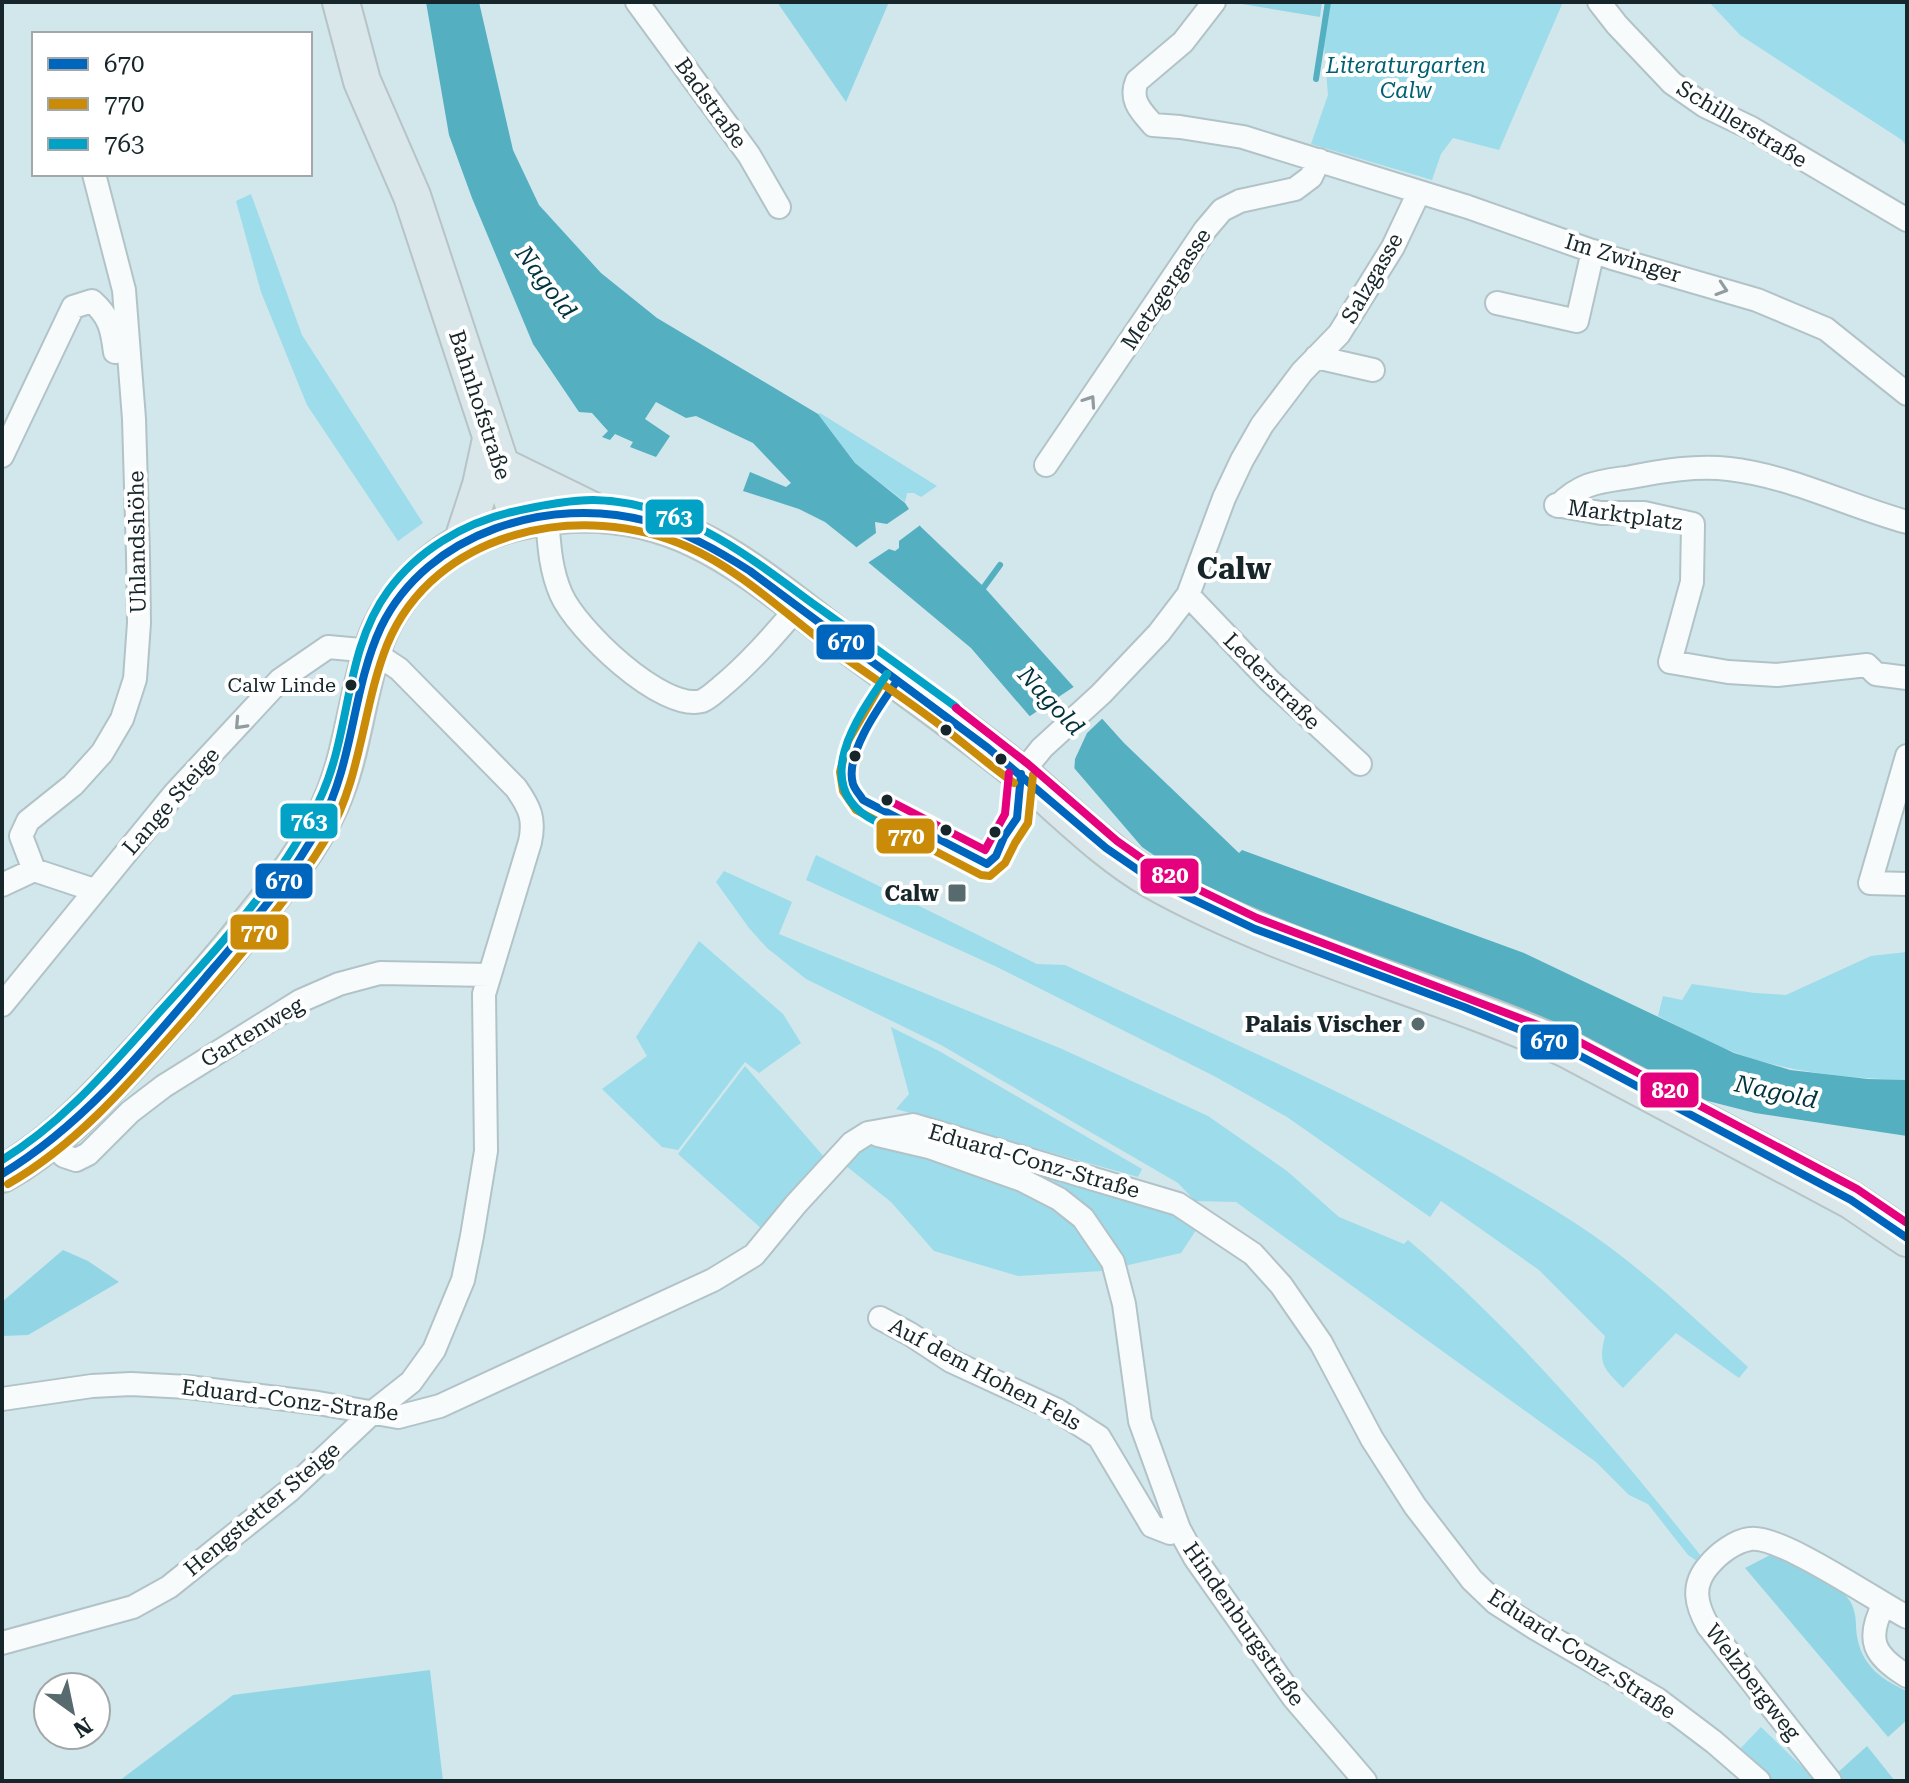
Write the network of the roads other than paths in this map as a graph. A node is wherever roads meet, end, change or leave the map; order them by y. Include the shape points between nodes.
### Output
1 (341, 2) edge
2 (637, 2) edge
3 (1214, 2) edge
4 (1599, 2) edge
5 (1319, 160) junction
6 (95, 176) edge
7 (1419, 192) junction
8 (779, 207) dead end
9 (1907, 220) edge
10 (1593, 251) junction
11 (1497, 303) dead end
12 (1316, 357) junction
13 (1373, 370) dead end
14 (1907, 394) edge
15 (134, 419) junction
16 (496, 452) junction
17 (2, 456) edge
18 (1046, 465) dead end
19 (595, 512) junction
20 (533, 518) junction
21 (1907, 522) edge
22 (462, 543) junction
23 (1188, 595) junction
24 (798, 607) junction
25 (372, 651) junction
26 (1907, 678) edge
27 (1907, 756) edge
28 (1360, 764) dead end
29 (1021, 774) junction
30 (34, 870) junction
31 (1907, 884) edge
32 (2, 885) edge
33 (94, 890) junction
34 (489, 975) junction
35 (2, 1005) edge
36 (868, 1133) junction
37 (50, 1142) junction
38 (2, 1174) edge
39 (1907, 1238) edge
40 (880, 1318) dead end
41 (2, 1399) edge
42 (373, 1412) junction
43 (1179, 1529) junction
44 (1884, 1604) junction
45 (1907, 1617) edge
46 (2, 1643) edge
47 (1907, 1676) edge
48 (1365, 1781) edge
49 (1759, 1781) edge
50 (1830, 1781) edge

1 - 16 main road, Bahnhofstraße via 362,81 412,196
2 - 8 street, Badstraße via 749,155
3 - 5 street, Im Zwinger via 1183,42 1137,81 1138,107 1153,125 1243,137
4 - 9 street, Schillerstraße via 1672,83
5 - 7 street, Im Zwinger
18 -> 5 street, Metzgergasse via 1222,210 1295,189 1311,177
6 - 15 street, Uhlandshöhe via 124,290
7 - 10 street, Im Zwinger
7 - 12 street, Salzgasse via 1393,247 1339,334
10 - 11 street via 1577,321
10 -> 14 street, Im Zwinger via 1757,300 1826,329
12 - 13 street
12 - 23 street, Salzgasse via 1262,425 1242,460
15 - 17 street via 122,410 106,313 92,301 83,302 73,307
15 - 30 street, Uhlandshöhe via 139,623 135,679 122,719 102,753 28,821 21,836
16 - 19 main road
16 - 20 main road, Bahnhofstraße
16 - 22 main road
19 - 20 main road
19 - 24 main road via 644,520 692,536
20 - 22 main road
20 - 24 street via 561,595 596,642 641,679 691,703 705,700 746,667
21 - 26 street, Marktplatz via 1729,469 1607,481 1574,489 1557,506 1644,513 1693,524 1692,582 1670,662 1777,675 1867,665 1876,674
22 - 25 main road via 401,593
23 - 28 street, Lederstraße
23 - 29 street, Salzgasse via 1159,633
24 - 29 main road
25 -> 33 street, Lange Steige via 328,647 280,680
25 - 34 street, Hengstetter Steige via 399,669 530,807 530,842
25 - 37 main road via 337,788 313,834 271,897 187,1000 99,1097
27 - 31 street via 1870,883
29 - 39 main road via 1102,845 1151,879 1317,955 1567,1049 1851,1200
30 - 32 street
30 - 33 street
33 - 35 street, Lange Steige
34 - 37 street, Gartenweg via 380,973 339,984 300,1001 164,1086 88,1154 76,1160
34 - 42 street, Hengstetter Steige via 484,994 486,1151 463,1280 434,1350 411,1382
36 - 42 street, Eduard-Conz-Straße via 852,1143 754,1255 713,1280 440,1406 398,1417
36 - 43 street, Hindenburgstraße via 929,1147 1022,1180 1083,1218 1113,1262 1140,1421
36 - 49 street, Eduard-Conz-Straße via 913,1125 1178,1204 1253,1254 1321,1343 1372,1439 1472,1580 1496,1603 1657,1699
37 - 38 main road
40 - 43 street, Auf dem Hohen Fels via 1099,1437 1152,1526 1170,1533
41 - 42 street, Eduard-Conz-Straße via 131,1384
42 - 46 street, Hengstetter Steige via 289,1491 169,1587 133,1607
43 - 48 street, Hindenburgstraße via 1293,1697
44 - 45 street, Welzbergweg
44 - 47 street via 1873,1624 1875,1644 1885,1663
44 - 50 street, Welzbergweg via 1789,1549 1761,1539 1729,1549 1704,1571 1696,1588 1708,1626

